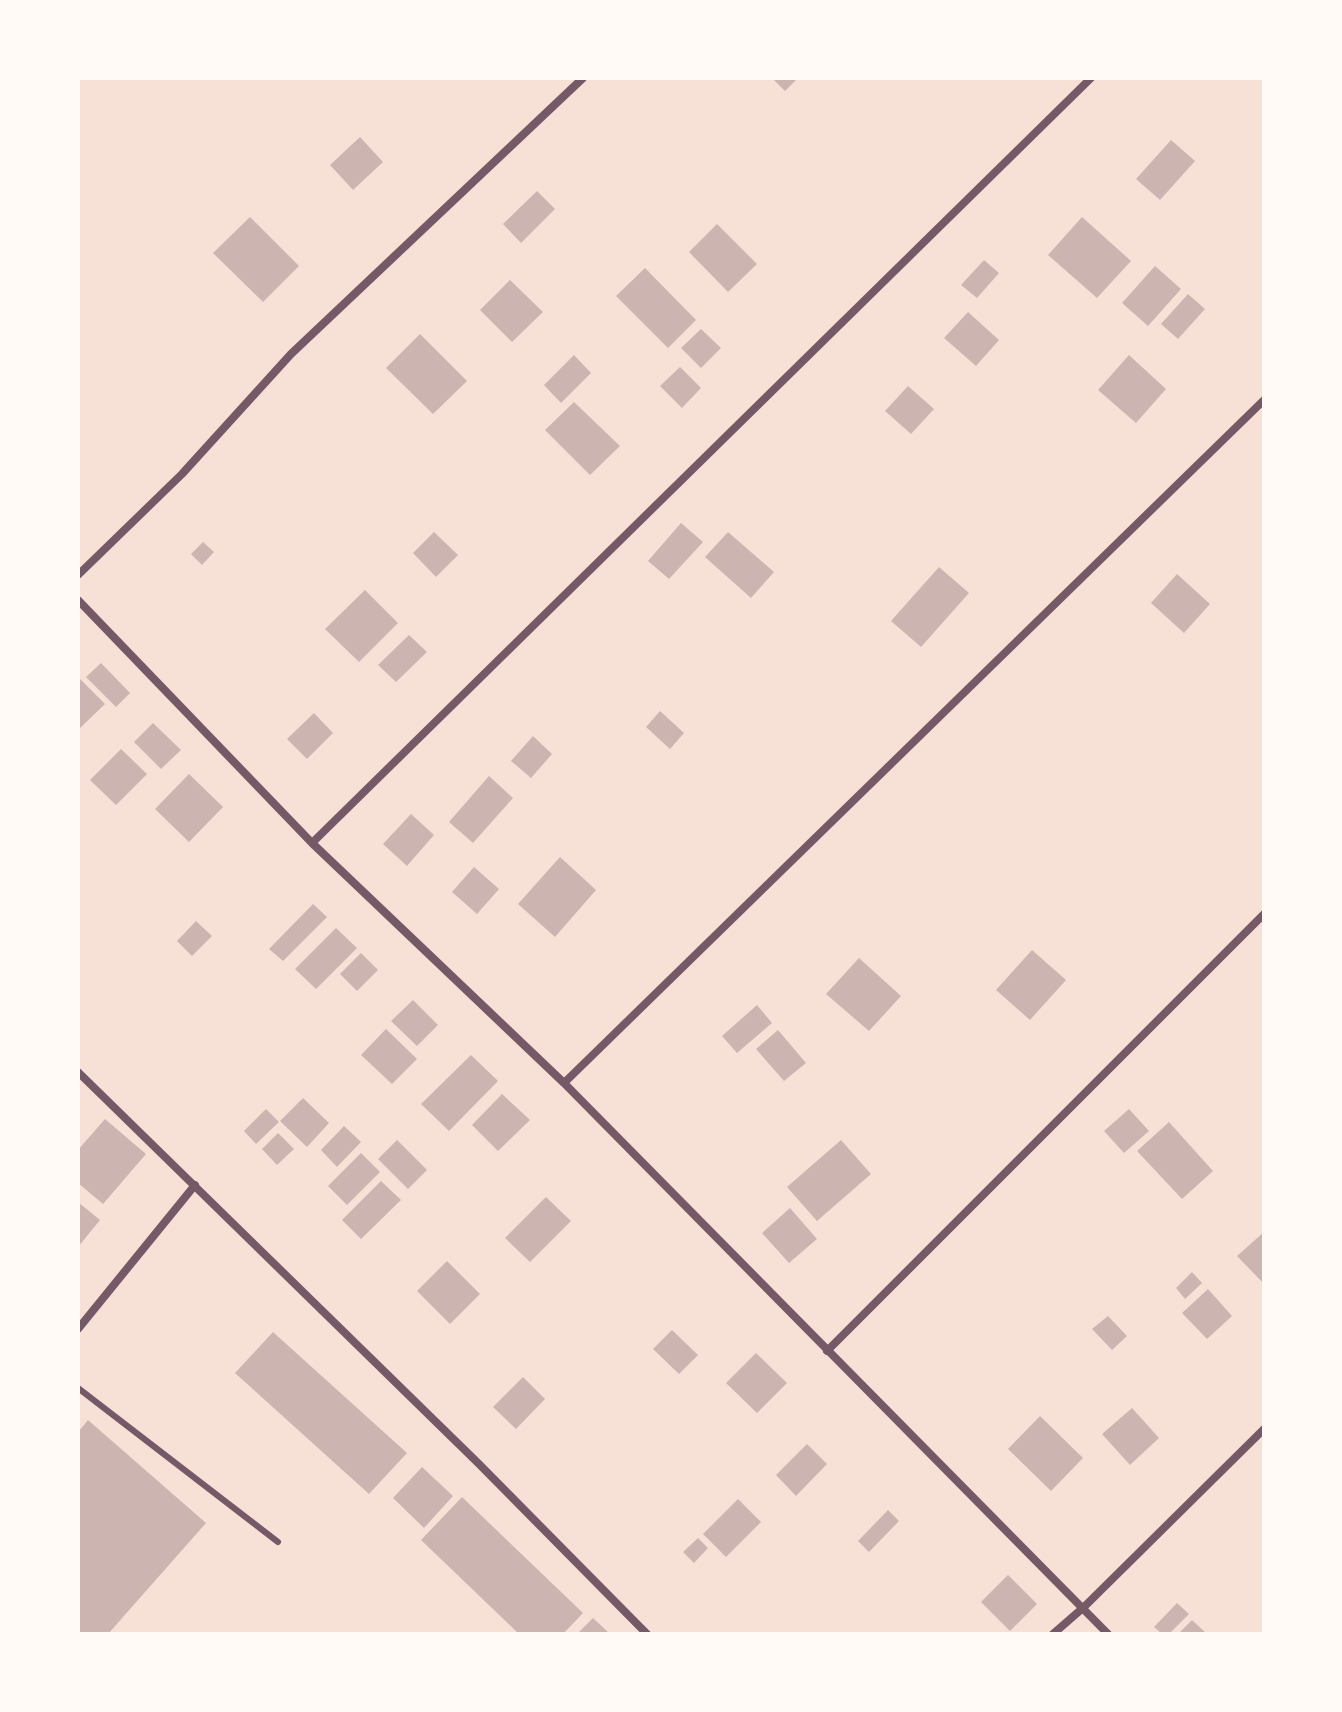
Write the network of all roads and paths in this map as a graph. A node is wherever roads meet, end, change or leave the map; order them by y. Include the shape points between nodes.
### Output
1 (583, 78) edge
2 (1091, 78) edge
3 (1264, 400) edge
4 (78, 575) edge
5 (78, 600) edge
6 (312, 843) junction
7 (1264, 914) edge
8 (78, 1072) edge
9 (564, 1083) junction
10 (195, 1185) junction
11 (78, 1329) edge
12 (827, 1351) junction
13 (78, 1388) edge
14 (1264, 1429) edge
15 (278, 1542) dead end
16 (1084, 1607) junction
17 (647, 1634) edge
18 (1053, 1634) edge
19 (1108, 1634) edge

1 - 4 street via 291,354 182,474
2 - 6 street
3 - 9 street
5 - 6 street
6 - 9 street
7 - 12 street
8 - 10 street
9 - 12 street
10 - 11 street
10 - 17 street
12 - 16 street
13 - 15 lane
14 - 16 street
16 - 18 street
16 - 19 street

